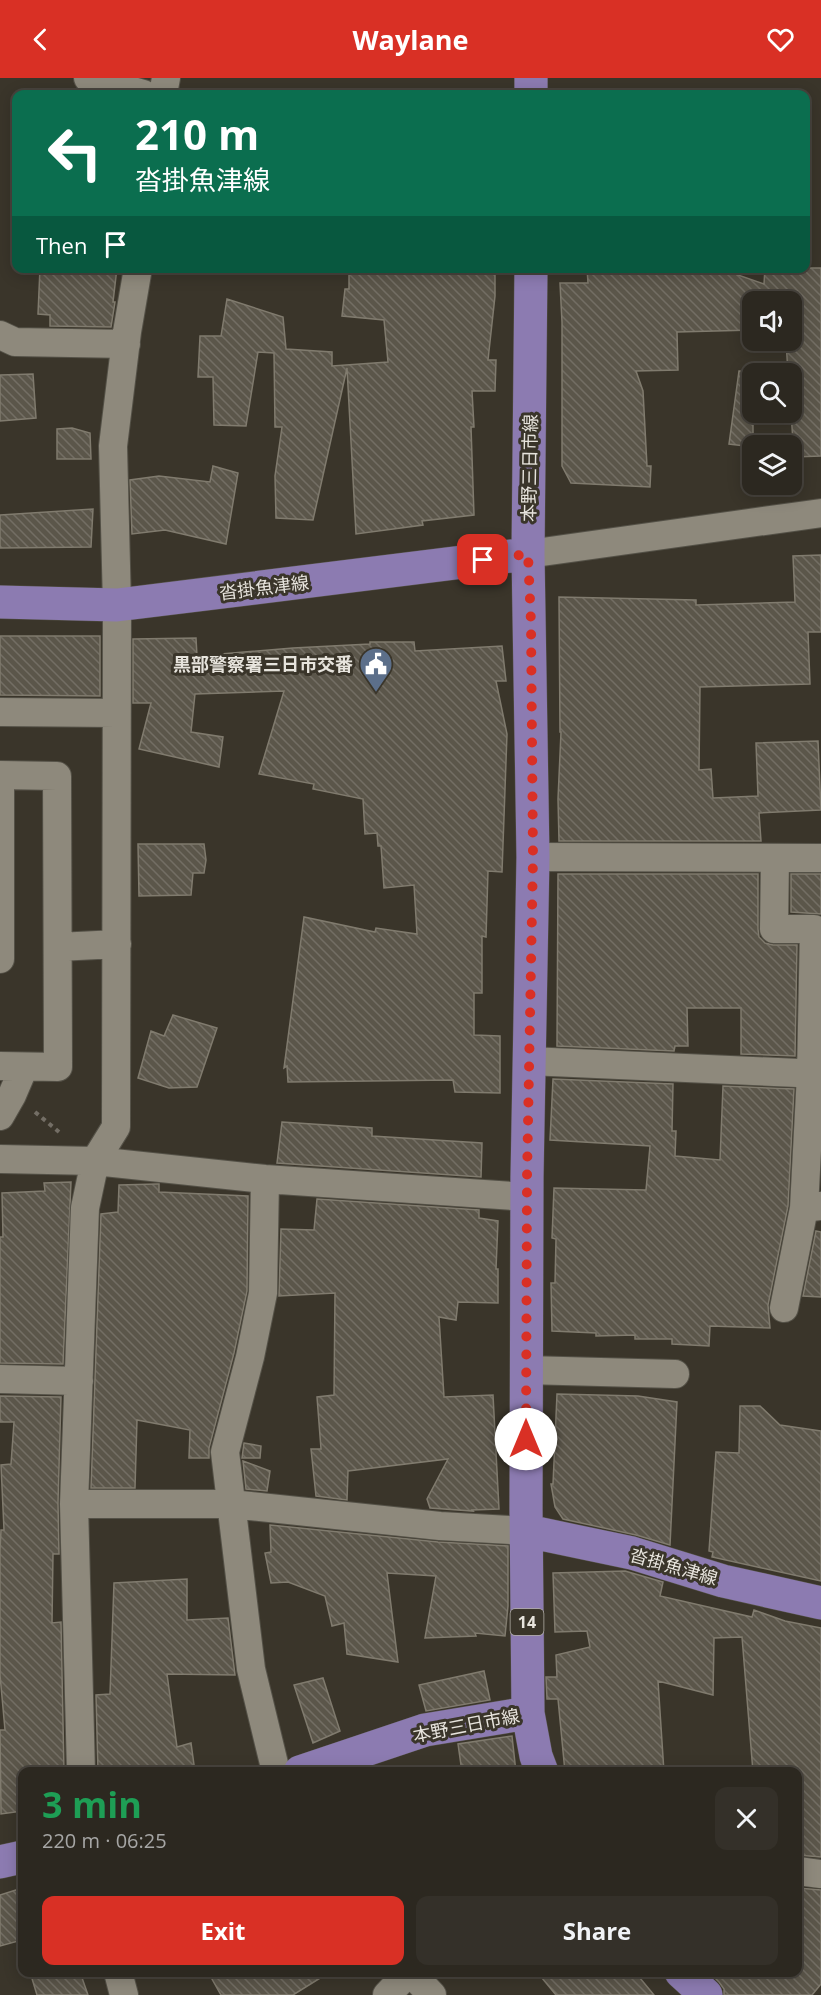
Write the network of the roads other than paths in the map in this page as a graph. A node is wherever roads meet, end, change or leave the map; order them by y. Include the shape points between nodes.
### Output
1 (88, 78) edge
2 (129, 90) edge
3 (137, 273) edge
4 (531, 273) edge
5 (0, 335) edge
6 (126, 344) junction
7 (821, 513) edge
8 (528, 554) junction
9 (0, 602) edge
10 (117, 605) junction
11 (0, 712) edge
12 (116, 713) junction
13 (0, 776) edge
14 (0, 783) edge
15 (533, 858) junction
16 (775, 858) junction
17 (821, 858) edge
18 (117, 944) junction
19 (58, 947) junction
20 (0, 959) edge
21 (529, 1060) junction
22 (12, 1066) edge
23 (816, 1074) edge
24 (6, 1106) edge
25 (0, 1160) edge
26 (95, 1161) junction
27 (265, 1179) junction
28 (527, 1197) junction
29 (812, 1207) edge
30 (784, 1308) dead end
31 (526, 1370) junction
32 (675, 1374) dead end
33 (0, 1379) edge
34 (79, 1381) junction
35 (74, 1504) junction
36 (231, 1504) junction
37 (527, 1531) junction
38 (821, 1603) edge
39 (528, 1713) junction
40 (81, 1767) edge
41 (275, 1767) edge
42 (315, 1767) edge
43 (540, 1767) edge
44 (18, 1858) edge
45 (0, 1862) edge
46 (802, 1871) edge
47 (821, 1874) edge
48 (119, 1977) edge
49 (405, 1977) edge
50 (415, 1977) edge
51 (686, 1977) edge
52 (124, 1995) edge
53 (387, 1995) edge
54 (432, 1995) edge
55 (706, 1995) edge

1 - 2 street
3 - 6 street
4 - 8 main road, 本野三日市線
5 - 6 street via 15,342
6 - 10 street via 113,446
7 - 8 street
8 - 10 main road, 沓掛魚津線
8 - 15 main road, 本野三日市線
9 - 10 main road, 沓掛魚津線
10 - 12 street
11 - 12 street
12 - 18 street
13 - 14 street
13 - 19 street via 57,776
14 - 20 street
15 - 16 street
15 - 21 main road, 本野三日市線
16 - 17 street
16 - 23 street via 774,929 814,929
18 - 19 street
18 - 26 street via 116,1126
19 - 22 street via 58,1067
21 - 23 street
21 - 28 main road, 本野三日市線
22 - 24 street
23 - 29 street
25 - 26 street
26 - 27 street
26 - 34 street via 85,1208
27 - 28 street
27 - 36 street via 263,1293 225,1452
28 - 31 main road, 本野三日市線
29 - 30 street
31 - 32 street
31 - 37 main road, 本野三日市線
33 - 34 street
34 - 35 street
35 - 36 street
35 - 40 street
36 - 37 street
36 - 41 street via 251,1669
37 - 38 main road, 沓掛魚津線 via 632,1553 723,1581
37 - 39 main road, 14
39 - 42 main road, 本野三日市線 via 425,1730
39 - 43 main road, 14
44 - 45 main road
46 - 47 street
48 - 52 street
49 - 53 street
50 - 54 street
51 - 55 main road

